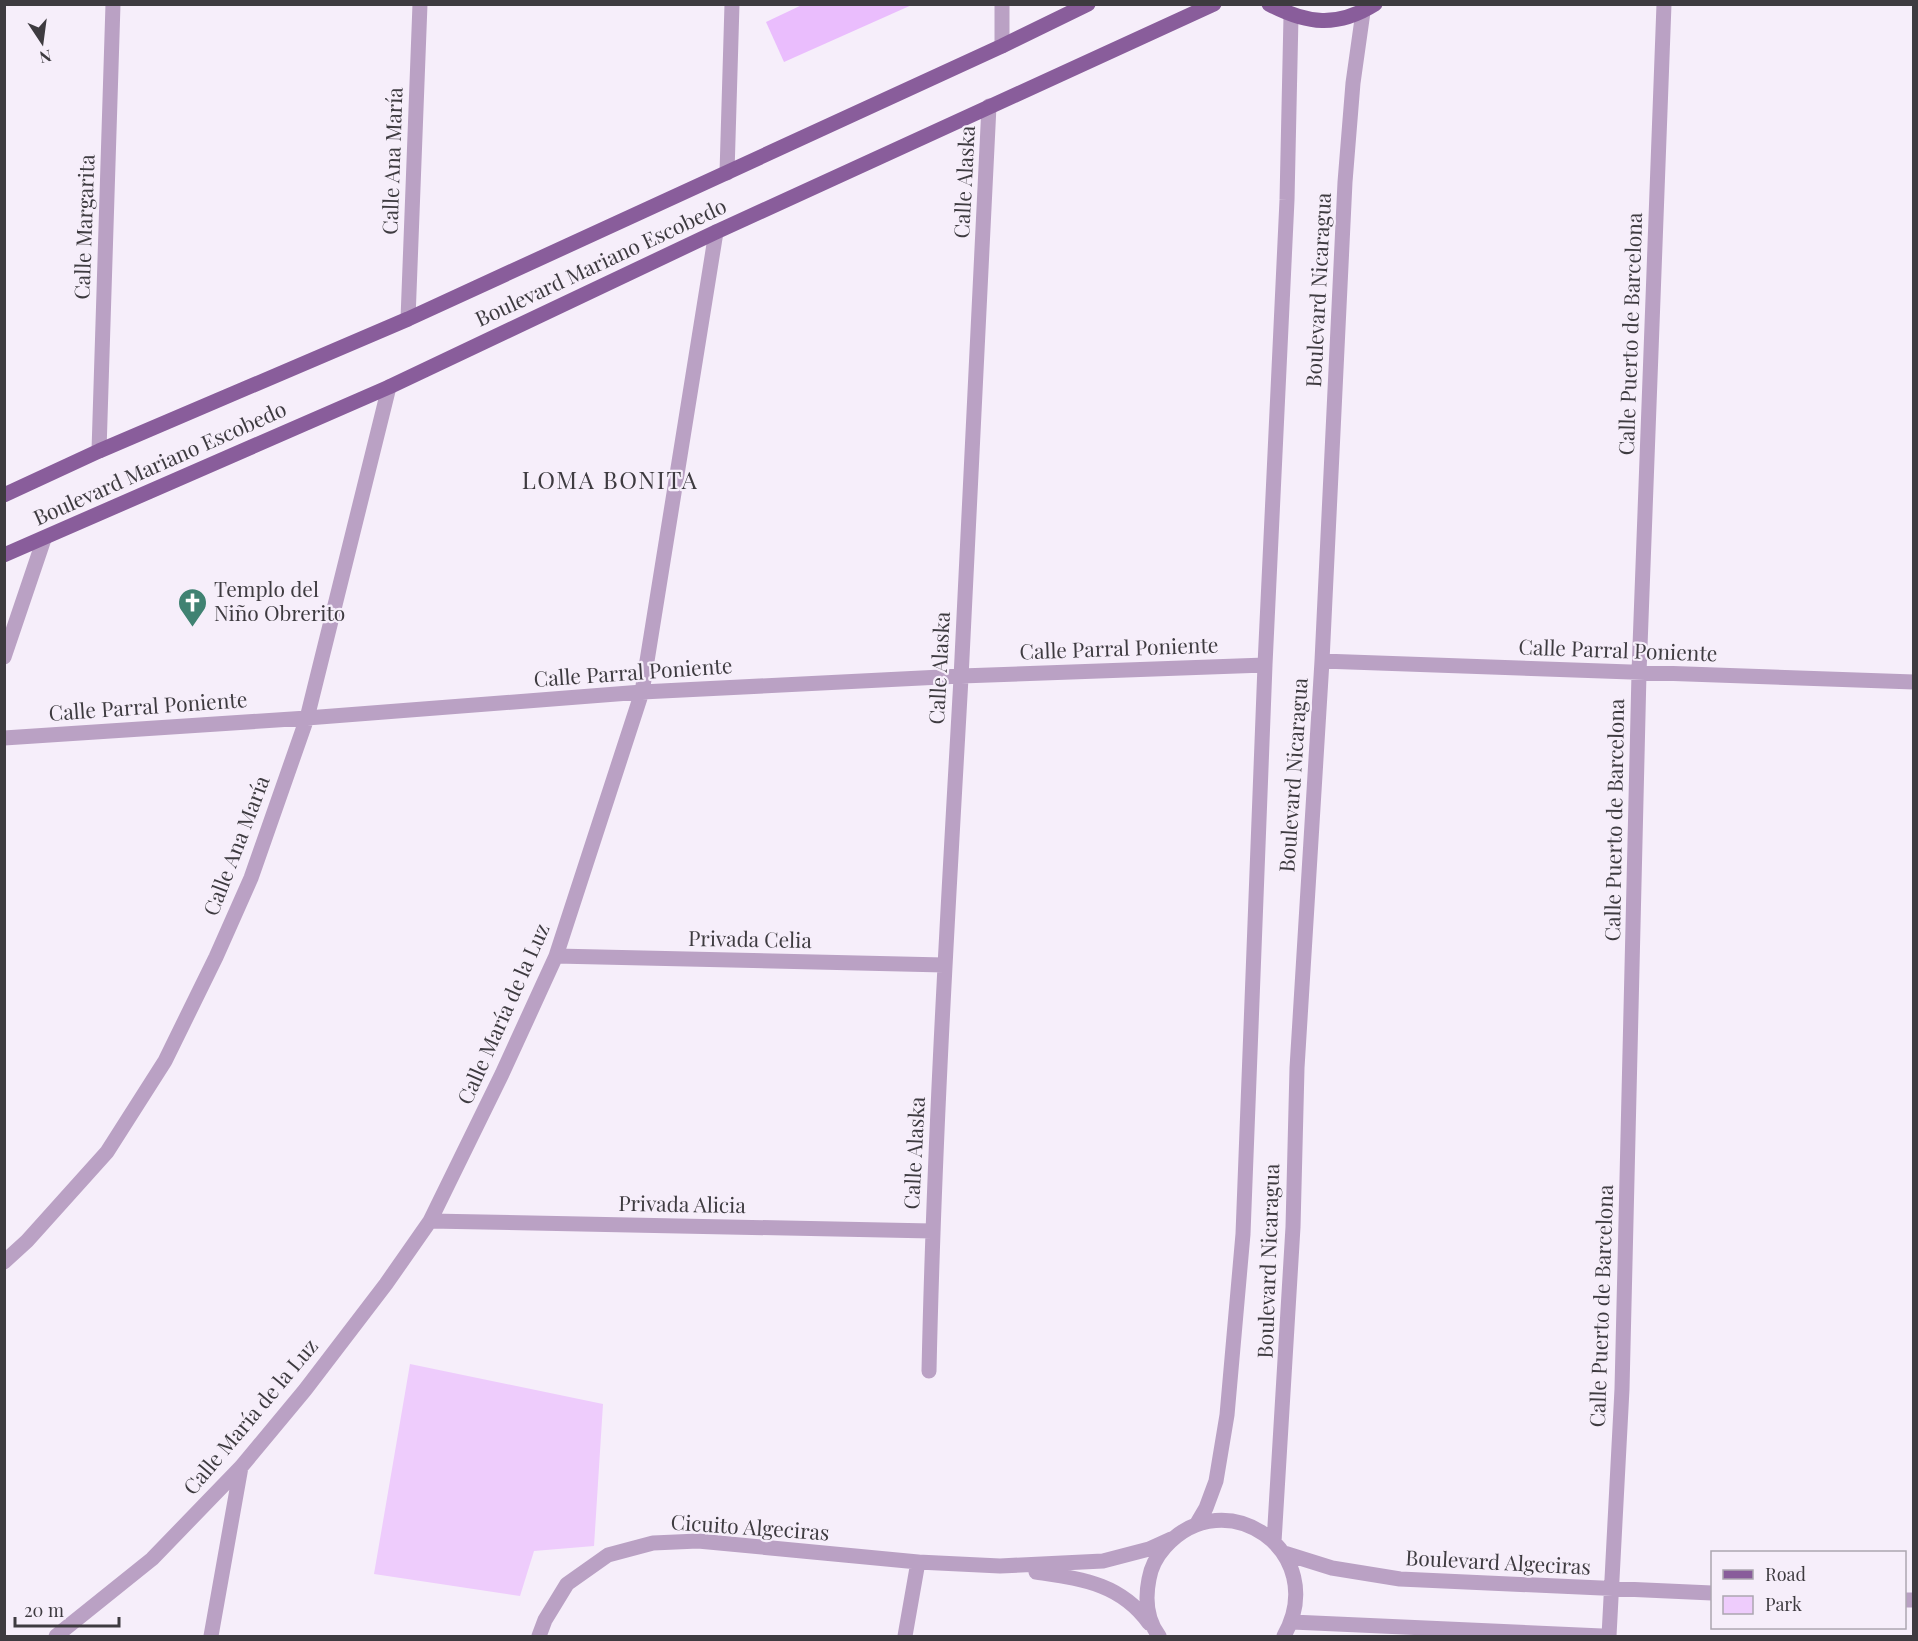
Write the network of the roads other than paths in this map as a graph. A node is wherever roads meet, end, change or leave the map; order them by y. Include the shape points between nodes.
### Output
1 (113, 4) edge
2 (420, 4) edge
3 (732, 4) edge
4 (1002, 4) edge
5 (1088, 4) edge
6 (1214, 4) edge
7 (1269, 4) edge
8 (1664, 4) edge
9 (1369, 8) edge
10 (1291, 16) junction
11 (1002, 46) junction
12 (989, 106) junction
13 (727, 173) junction
14 (716, 232) junction
15 (408, 319) junction
16 (389, 387) junction
17 (99, 451) junction
18 (4, 495) edge
19 (44, 539) junction
20 (4, 555) edge
21 (4, 657) edge
22 (1322, 661) junction
23 (1265, 665) junction
24 (1639, 673) junction
25 (961, 676) junction
26 (1914, 682) edge
27 (642, 692) junction
28 (307, 718) junction
29 (4, 738) edge
30 (556, 956) junction
31 (944, 965) junction
32 (430, 1221) junction
33 (932, 1231) junction
34 (4, 1262) edge
35 (929, 1371) dead end
36 (241, 1467) junction
37 (1196, 1525) junction
38 (1172, 1539) junction
39 (1279, 1547) junction
40 (918, 1562) junction
41 (1000, 1566) junction
42 (1612, 1590) junction
43 (1711, 1593) edge
44 (1292, 1622) junction
45 (1158, 1635) edge
46 (56, 1636) edge
47 (211, 1636) edge
48 (539, 1636) edge
49 (905, 1636) edge
50 (1284, 1636) edge
51 (1602, 1636) edge
52 (1609, 1636) edge

1 - 17 street, Calle Margarita
2 - 15 street, Calle Ana María
3 - 13 street
4 - 11 street
5 - 11 main road, Boulevard Mariano Escobedo
6 - 12 main road, Boulevard Mariano Escobedo
7 - 10 main road
8 - 24 street, Calle Puerto de Barcelona
9 - 10 main road via 1340,20 1315,21
9 - 22 street, Boulevard Nicaragua via 1353,83 1345,182
10 - 23 street, Boulevard Nicaragua
11 - 13 main road, Boulevard Mariano Escobedo
12 - 14 main road, Boulevard Mariano Escobedo
12 - 25 street, Calle Alaska
13 - 15 main road, Boulevard Mariano Escobedo
14 - 16 main road, Boulevard Mariano Escobedo
14 - 27 street, Calle María de la Luz
15 - 17 main road, Boulevard Mariano Escobedo
16 - 19 main road, Boulevard Mariano Escobedo
16 - 28 street, Calle Ana María
17 - 18 main road, Boulevard Mariano Escobedo
19 - 20 main road, Boulevard Mariano Escobedo
19 - 21 street
22 - 24 street, Calle Parral Poniente
22 - 39 street, Boulevard Nicaragua via 1297,1068
23 - 25 street, Calle Parral Poniente
23 - 37 street, Boulevard Nicaragua via 1242,1245 1216,1481
24 - 26 street, Calle Parral Poniente
24 - 42 street, Calle Puerto de Barcelona via 1622,1389
25 - 27 street, Calle Parral Poniente
25 - 31 street, Calle Alaska
27 - 28 street, Calle Parral Poniente
27 - 30 street, Calle María de la Luz
28 - 29 street, Calle Parral Poniente
28 - 34 street, Calle Ana María via 251,878 165,1061 106,1152
30 - 31 street, Privada Celia
30 - 32 street, Calle María de la Luz
31 - 33 street, Calle Alaska
32 - 33 street, Privada Alicia
32 - 36 street, Calle María de la Luz via 305,1390
33 - 35 street, Calle Alaska
36 - 46 street, Calle María de la Luz via 152,1560
36 - 47 street
37 - 38 street
37 - 39 street, Boulevard Algeciras via 1229,1521 1245,1525
38 - 41 street, Cicuito Algeciras via 1103,1561
38 - 45 street via 1158,1555 1146,1594
39 - 42 street, Boulevard Algeciras via 1332,1568 1400,1579
39 - 44 street via 1294,1575 1297,1598
40 - 41 street, Cicuito Algeciras
40 - 48 street, Cicuito Algeciras via 698,1541 653,1543 608,1555 567,1584
40 - 49 street
41 - 45 street, Cicuito Algeciras via 1098,1583 1134,1606
42 - 43 street, Boulevard Algeciras
42 - 52 street, Calle Puerto de Barcelona
44 - 50 street
44 - 51 street

